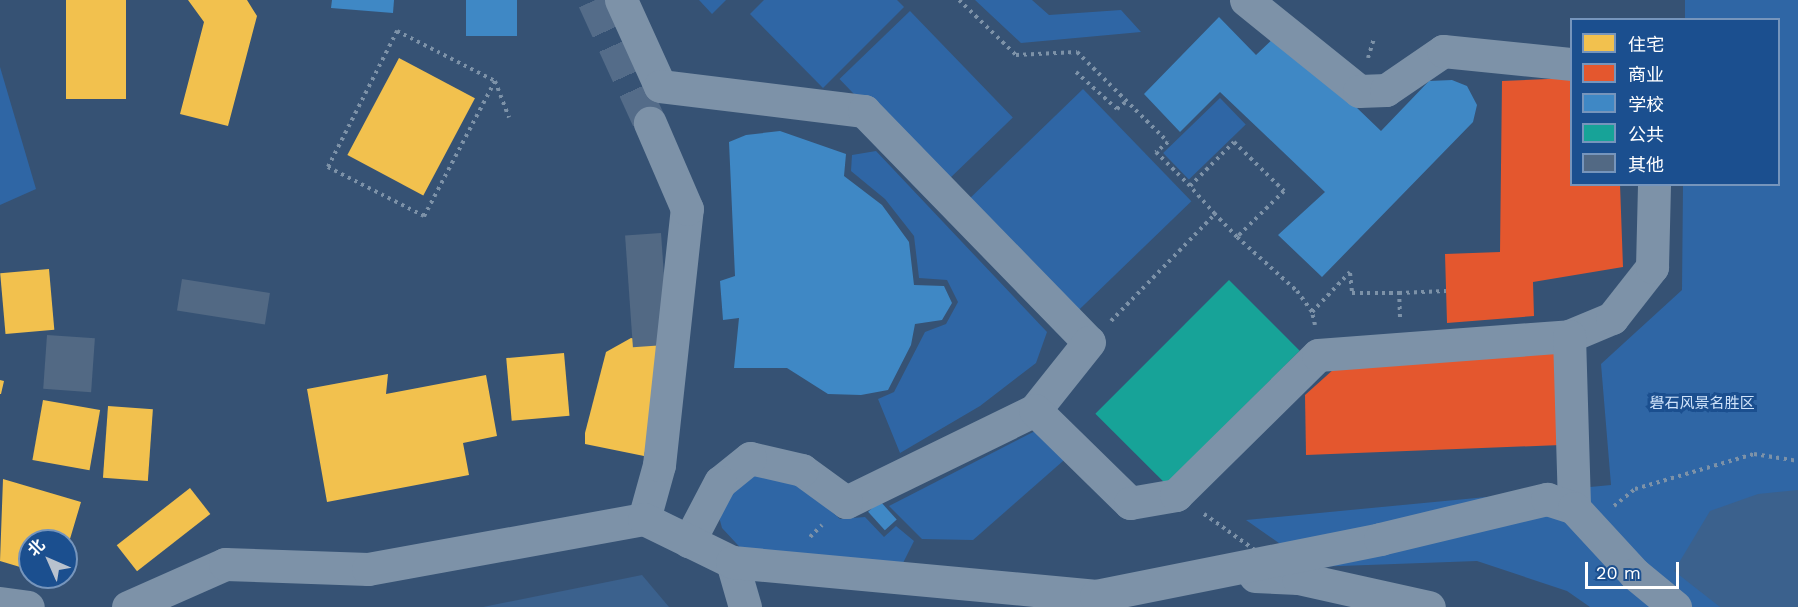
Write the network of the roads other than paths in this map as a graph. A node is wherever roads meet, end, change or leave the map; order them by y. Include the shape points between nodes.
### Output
1 (621, 0) edge
2 (1246, 0) edge
3 (1570, 64) edge
4 (650, 123) tunnel mouth
5 (1654, 186) edge
6 (1569, 336) junction
7 (1035, 410) junction
8 (1582, 516) junction
9 (644, 519) junction
10 (689, 541) junction
11 (732, 562) junction
12 (1214, 574) junction
13 (0, 603) edge
14 (28, 607) edge
15 (128, 607) edge
16 (745, 607) edge
17 (1429, 607) edge
18 (1675, 607) edge

1 - 7 street via 660,86 864,111 1089,342
2 - 3 street via 1359,91 1386,90 1443,51
4 - 9 street via 687,209 659,465
5 - 6 street via 1653,267 1612,318
6 - 7 street via 1318,355 1176,495 1130,503
6 - 8 street
7 - 10 street via 846,502 802,470 750,458 720,482
8 - 12 street via 1547,499
8 - 18 street via 1635,574
9 - 10 street
9 - 15 street via 368,569 225,564
10 - 11 street
11 - 12 street via 1096,596
11 - 16 street
12 - 17 street via 1298,578
13 - 14 street

